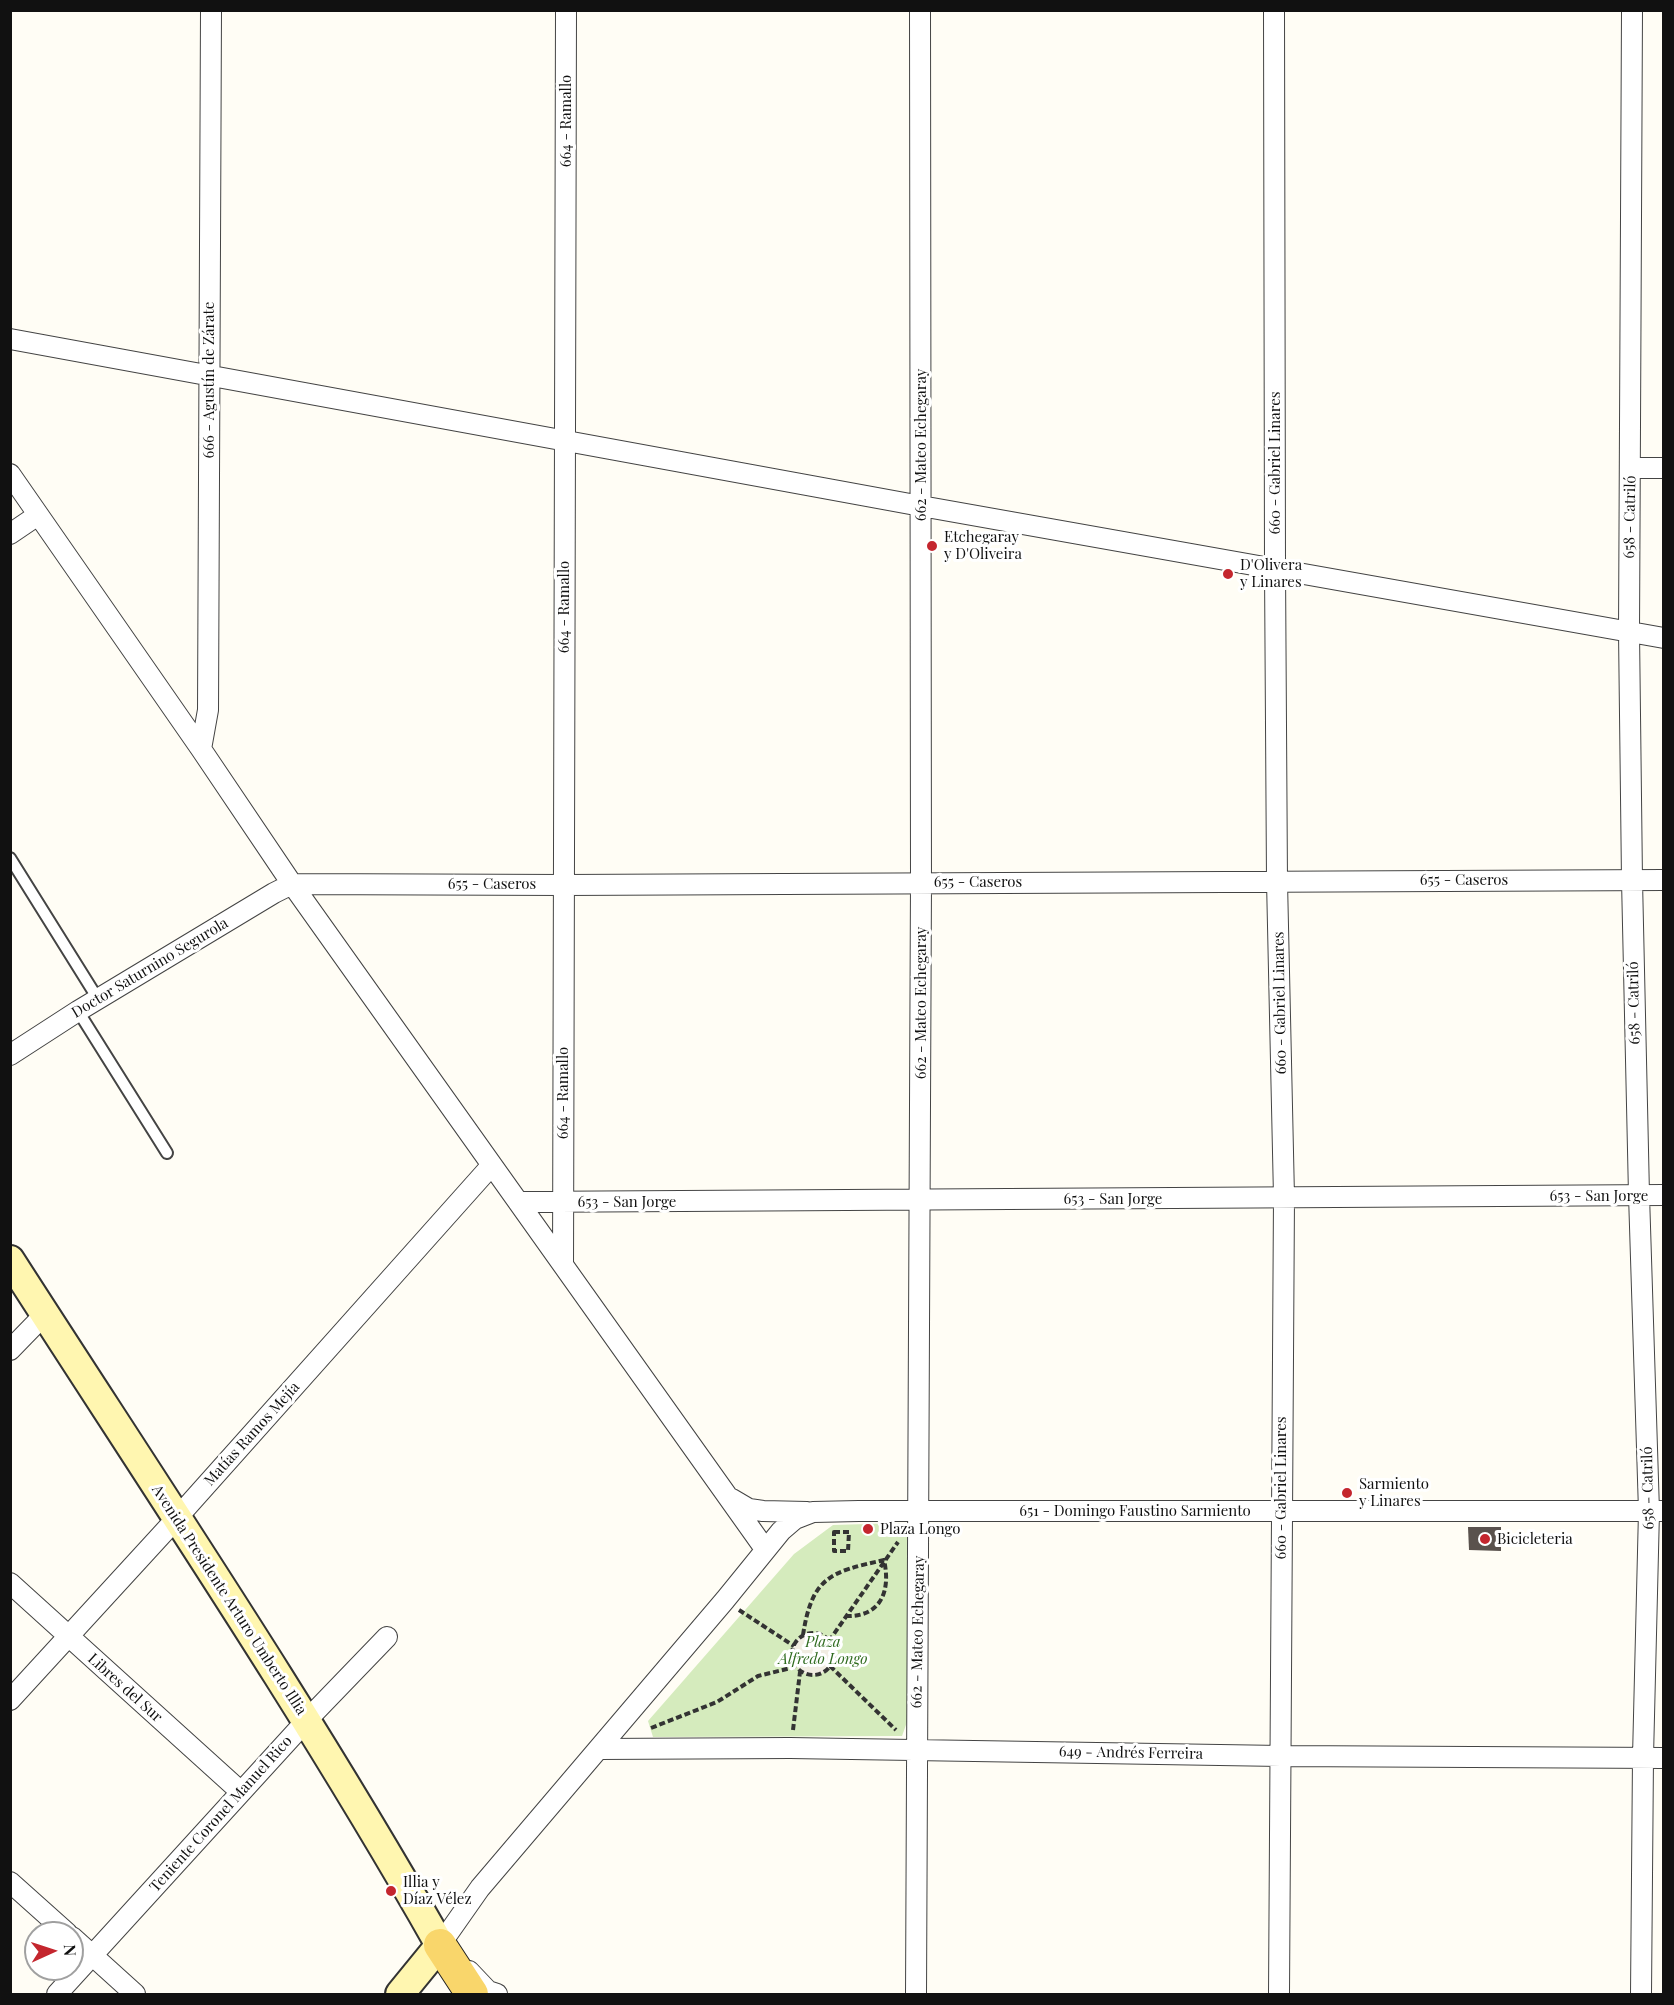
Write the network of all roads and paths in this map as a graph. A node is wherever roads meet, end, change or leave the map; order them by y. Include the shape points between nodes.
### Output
1 (211, 10) edge
2 (566, 10) edge
3 (920, 10) edge
4 (1274, 10) edge
5 (1632, 10) edge
6 (10, 339) edge
7 (209, 376) junction
8 (565, 441) junction
9 (1631, 468) junction
10 (1664, 468) edge
11 (10, 474) edge
12 (921, 506) junction
13 (38, 515) junction
14 (10, 534) edge
15 (1275, 569) junction
16 (1629, 632) junction
17 (1664, 638) edge
18 (201, 749) junction
19 (10, 858) edge
20 (1664, 879) edge
21 (1632, 880) junction
22 (1277, 881) junction
23 (921, 882) junction
24 (292, 884) junction
25 (564, 885) junction
26 (98, 999) junction
27 (78, 1011) junction
28 (10, 1055) edge
29 (167, 1153) dead end
30 (491, 1166) junction
31 (1639, 1195) junction
32 (1664, 1195) edge
33 (1284, 1197) junction
34 (920, 1200) junction
35 (518, 1202) junction
36 (563, 1203) junction
37 (10, 1260) edge
38 (563, 1265) junction
39 (45, 1314) junction
40 (10, 1350) edge
41 (730, 1498) junction
42 (1281, 1511) junction
43 (1656, 1511) edge
44 (813, 1512) junction
45 (920, 1512) junction
46 (176, 1519) junction
47 (849, 1532) joint
48 (765, 1549) junction
49 (884, 1560) junction
50 (10, 1583) edge
51 (725, 1600) junction
52 (846, 1616) junction
53 (803, 1635) junction
54 (68, 1636) junction
55 (387, 1636) dead end
56 (829, 1641) junction
57 (794, 1646) junction
58 (795, 1666) junction
59 (830, 1666) junction
60 (800, 1672) junction
61 (10, 1700) edge
62 (306, 1721) junction
63 (642, 1732) dead end
64 (790, 1748) junction
65 (599, 1749) junction
66 (916, 1749) junction
67 (1281, 1756) junction
68 (1643, 1758) junction
69 (1664, 1758) edge
70 (241, 1792) junction
71 (10, 1882) edge
72 (54, 1921) edge
73 (440, 1945) junction
74 (84, 1948) edge
75 (93, 1956) junction
76 (57, 1995) edge
77 (135, 1995) edge
78 (400, 1995) edge
79 (455, 1995) edge
80 (472, 1995) edge
81 (497, 1995) edge
82 (916, 1995) edge
83 (1279, 1995) edge
84 (1641, 1995) edge

1 - 7 street, 666 - Agustín de Zárate
2 - 8 street, 664 - Ramallo
3 - 12 street, 662 - Mateo Echegaray
4 - 15 street, 660 - Gabriel Linares
5 - 9 street, 658 - Catriló
6 - 7 street
7 - 8 street
7 - 18 street, 666 - Agustín de Zárate via 208,710
8 - 12 street
8 - 25 street, 664 - Ramallo
9 - 10 street
9 - 16 street, 658 - Catriló
11 - 13 street
12 - 15 street
12 - 23 street, 662 - Mateo Echegaray
13 - 14 street
13 - 18 street
15 - 16 street
15 - 22 street, 660 - Gabriel Linares
16 - 17 street
16 - 21 street, 658 - Catriló
18 - 24 street
19 - 26 lane
20 - 21 street, 655 - Caseros
21 - 22 street, 655 - Caseros
21 - 31 street, 658 - Catriló
22 - 23 street, 655 - Caseros
22 - 33 street, 660 - Gabriel Linares
23 - 25 street, 655 - Caseros
23 - 34 street, 662 - Mateo Echegaray
24 - 25 street, 655 - Caseros
24 - 26 street, Doctor Saturnino Segurola
24 - 30 street
25 - 36 street, 664 - Ramallo
26 - 27 street, Doctor Saturnino Segurola
27 - 28 street, Doctor Saturnino Segurola
27 - 29 lane
30 - 35 street
30 - 46 street, Matías Ramos Mejía
31 - 32 street, 653 - San Jorge
31 - 33 street, 653 - San Jorge
31 - 43 street, 658 - Catriló
33 - 34 street, 653 - San Jorge
33 - 42 street, 660 - Gabriel Linares
34 - 36 street, 653 - San Jorge
34 - 45 street, 662 - Mateo Echegaray
35 - 36 street
35 - 38 street
36 - 38 street, 664 - Ramallo
37 - 39 main road, Avenida Presidente Arturo Umberto Illia
38 - 41 street
39 - 40 street
39 - 46 main road, Avenida Presidente Arturo Umberto Illia
41 - 44 street via 749,1509
41 - 48 street
42 - 43 street, 651 - Domingo Faustino Sarmiento
42 - 45 street, 651 - Domingo Faustino Sarmiento
42 - 67 street, 660 - Gabriel Linares
43 - 68 street, 658 - Catriló
44 - 45 street, 651 - Domingo Faustino Sarmiento
44 - 48 street, 651 - Domingo Faustino Sarmiento via 795,1519
45 - 49 path
45 - 66 street, 662 - Mateo Echegaray
46 - 54 street, Matías Ramos Mejía
46 - 62 main road, Avenida Presidente Arturo Umberto Illia
47 - 47 path via 848,1551 834,1551 834,1532
48 - 51 street, 651 - Domingo Faustino Sarmiento
49 - 52 path
49 - 52 path via 887,1587 877,1605 857,1617
49 - 53 path via 828,1577 810,1605
50 - 54 street, Libres del Sur
51 - 57 path
51 - 65 street, 651 - Domingo Faustino Sarmiento
52 - 56 path
53 - 56 path via 817,1634
53 - 57 path
54 - 61 street, Matías Ramos Mejía
54 - 70 street, Libres del Sur
55 - 62 street, Teniente Coronel Manuel Rico
56 - 59 path via 834,1653
57 - 58 path
58 - 60 path
58 - 63 path via 758,1676 717,1702
59 - 60 path via 820,1674
59 - 66 path
60 - 64 path
62 - 70 street, Teniente Coronel Manuel Rico
62 - 73 main road, Avenida Presidente Arturo Umberto Illia
64 - 65 street, 649 - Andrés Ferreira
64 - 66 street, 649 - Andrés Ferreira
65 - 73 street, 651 - Domingo Faustino Sarmiento via 480,1888
66 - 67 street, 649 - Andrés Ferreira
66 - 82 street, 662 - Mateo Echegaray
67 - 68 street, 649 - Andrés Ferreira
67 - 83 street, 660 - Gabriel Linares
68 - 69 street, 649 - Andrés Ferreira
68 - 84 street, 658 - Catriló
70 - 75 street, Teniente Coronel Manuel Rico
71 - 72 street
73 - 78 main road
73 - 79 main road
73 - 80 main road
73 - 81 street via 477,1982
74 - 75 street
75 - 76 street, Teniente Coronel Manuel Rico
75 - 77 street

